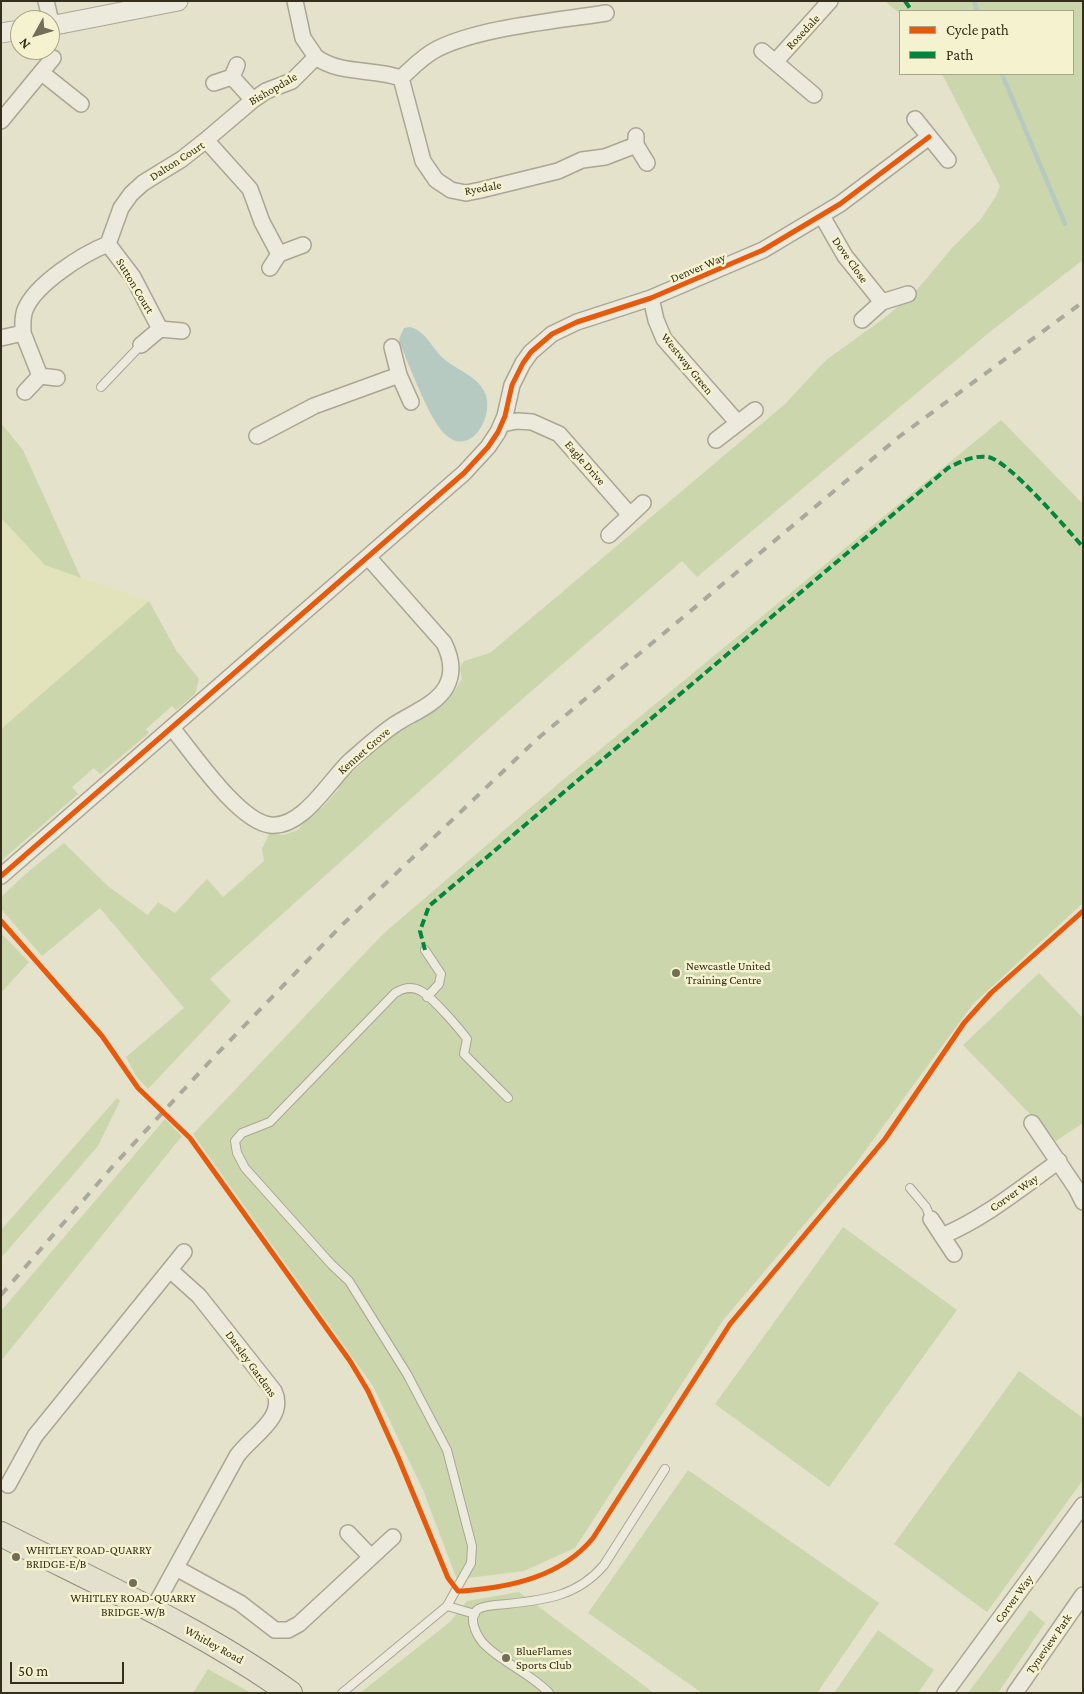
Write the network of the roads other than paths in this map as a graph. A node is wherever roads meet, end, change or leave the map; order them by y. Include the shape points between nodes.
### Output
1 (178, 1) edge
2 (295, 1) edge
3 (830, 1) edge
4 (606, 13) dead end
5 (60, 24) edge
6 (762, 51) dead end
7 (316, 57) junction
8 (52, 60) edge
9 (775, 62) junction
10 (42, 73) junction
11 (401, 78) junction
12 (214, 83) dead end
13 (814, 95) dead end
14 (253, 100) junction
15 (81, 104) dead end
16 (914, 119) dead end
17 (1, 121) edge
18 (929, 137) junction
19 (206, 140) junction
20 (948, 160) dead end
21 (647, 163) dead end
22 (822, 216) junction
23 (108, 244) junction
24 (303, 246) dead end
25 (279, 254) junction
26 (270, 268) dead end
27 (908, 294) dead end
28 (651, 298) junction
29 (882, 302) junction
30 (862, 320) dead end
31 (160, 329) junction
32 (182, 331) dead end
33 (23, 333) junction
34 (1, 338) edge
35 (141, 345) joint
36 (392, 347) dead end
37 (399, 375) junction
38 (40, 376) junction
39 (57, 378) dead end
40 (101, 387) dead end
41 (25, 392) dead end
42 (411, 402) dead end
43 (755, 410) dead end
44 (736, 422) junction
45 (502, 424) junction
46 (258, 436) dead end
47 (716, 440) dead end
48 (643, 503) dead end
49 (630, 515) junction
50 (609, 535) dead end
51 (368, 557) junction
52 (172, 728) junction
53 (1, 876) edge
54 (425, 950) dead end
55 (427, 997) junction
56 (508, 1098) dead end
57 (1032, 1123) dead end
58 (1059, 1162) junction
59 (910, 1188) dead end
60 (1083, 1202) edge
61 (931, 1219) joint
62 (942, 1236) junction
63 (184, 1252) dead end
64 (954, 1254) dead end
65 (170, 1270) junction
66 (665, 1469) dead end
67 (8, 1485) dead end
68 (1083, 1505) edge
69 (348, 1533) dead end
70 (1, 1534) edge
71 (393, 1537) dead end
72 (371, 1557) junction
73 (176, 1568) junction
74 (1083, 1595) edge
75 (447, 1606) junction
76 (152, 1611) junction
77 (475, 1614) junction
78 (290, 1693) edge
79 (342, 1693) edge
80 (549, 1693) edge
81 (945, 1693) edge
82 (1015, 1693) edge

1 - 5 street
2 - 7 street via 302,38
3 - 9 street, Rosedale
4 - 11 street via 471,37 437,50
6 - 9 street
7 - 11 street via 335,67
7 - 14 street, Bishopdale via 292,81
8 - 10 street
9 - 13 street
10 - 15 street
10 - 17 street
11 - 21 street, Ryedale via 426,168 443,186 459,192 481,190 558,171 582,160 605,156 636,140
12 - 14 street via 235,71
14 - 19 street, Bishopdale
16 - 18 street
18 - 20 street
18 - 22 street, Denver Way
19 - 23 street, Dalton Court via 130,194 121,208
19 - 25 street, Dalton Court via 250,190
22 - 28 street, Denver Way via 762,250
22 - 29 street, Dove Close via 845,256
23 - 31 street, Sutton Court via 133,277
23 - 33 street via 70,264 33,298 23,317
24 - 25 street
25 - 26 street
27 - 29 street
28 - 44 street, Westway Green via 664,339
28 - 45 street, Denver Way via 577,322 541,342 514,379
29 - 30 street
31 - 32 street, Sutton Court
31 - 35 street, Sutton Court
33 - 34 street
33 - 38 street
35 - 40 lane
36 - 37 street
37 - 42 street
37 - 46 street via 314,406
38 - 39 street
38 - 41 street
43 - 44 street
44 - 47 street
45 - 49 street, Eagle Drive via 532,422 559,434
45 - 51 street, Denver Way via 488,447 464,473
48 - 49 street
49 - 50 street
51 - 52 street, Denver Way
51 - 52 street, Kennet Grove via 444,643 450,660 450,676 436,699 392,726 363,750 329,782 302,815 278,825 262,824 244,813
52 - 53 street, Denver Way
54 - 55 lane via 441,974 439,984
55 - 56 lane via 466,1039 464,1054
55 - 75 lane via 411,988 395,993 270,1122 242,1133 235,1147 245,1168 349,1281 407,1374 447,1450 472,1554 466,1574
57 - 58 street
58 - 60 street
58 - 62 street, Corver Way via 990,1210
59 - 61 lane via 926,1207
61 - 62 street
62 - 64 street
63 - 65 street
65 - 67 street via 35,1436
65 - 73 street, Darsley Gardens via 208,1306 274,1391 278,1402 275,1414 237,1456
66 - 77 lane via 604,1566 592,1579 562,1595 498,1605 478,1610
68 - 81 street, Corver Way
69 - 72 street
70 - 76 main road, Whitley Road
71 - 72 street
72 - 73 street via 299,1624 282,1631 269,1627 240,1603
73 - 76 street, Darsley Gardens
74 - 82 street, Tyneview Park
75 - 77 lane
75 - 79 lane
76 - 78 main road, Whitley Road via 224,1649
77 - 80 lane via 474,1626 485,1646 532,1677

